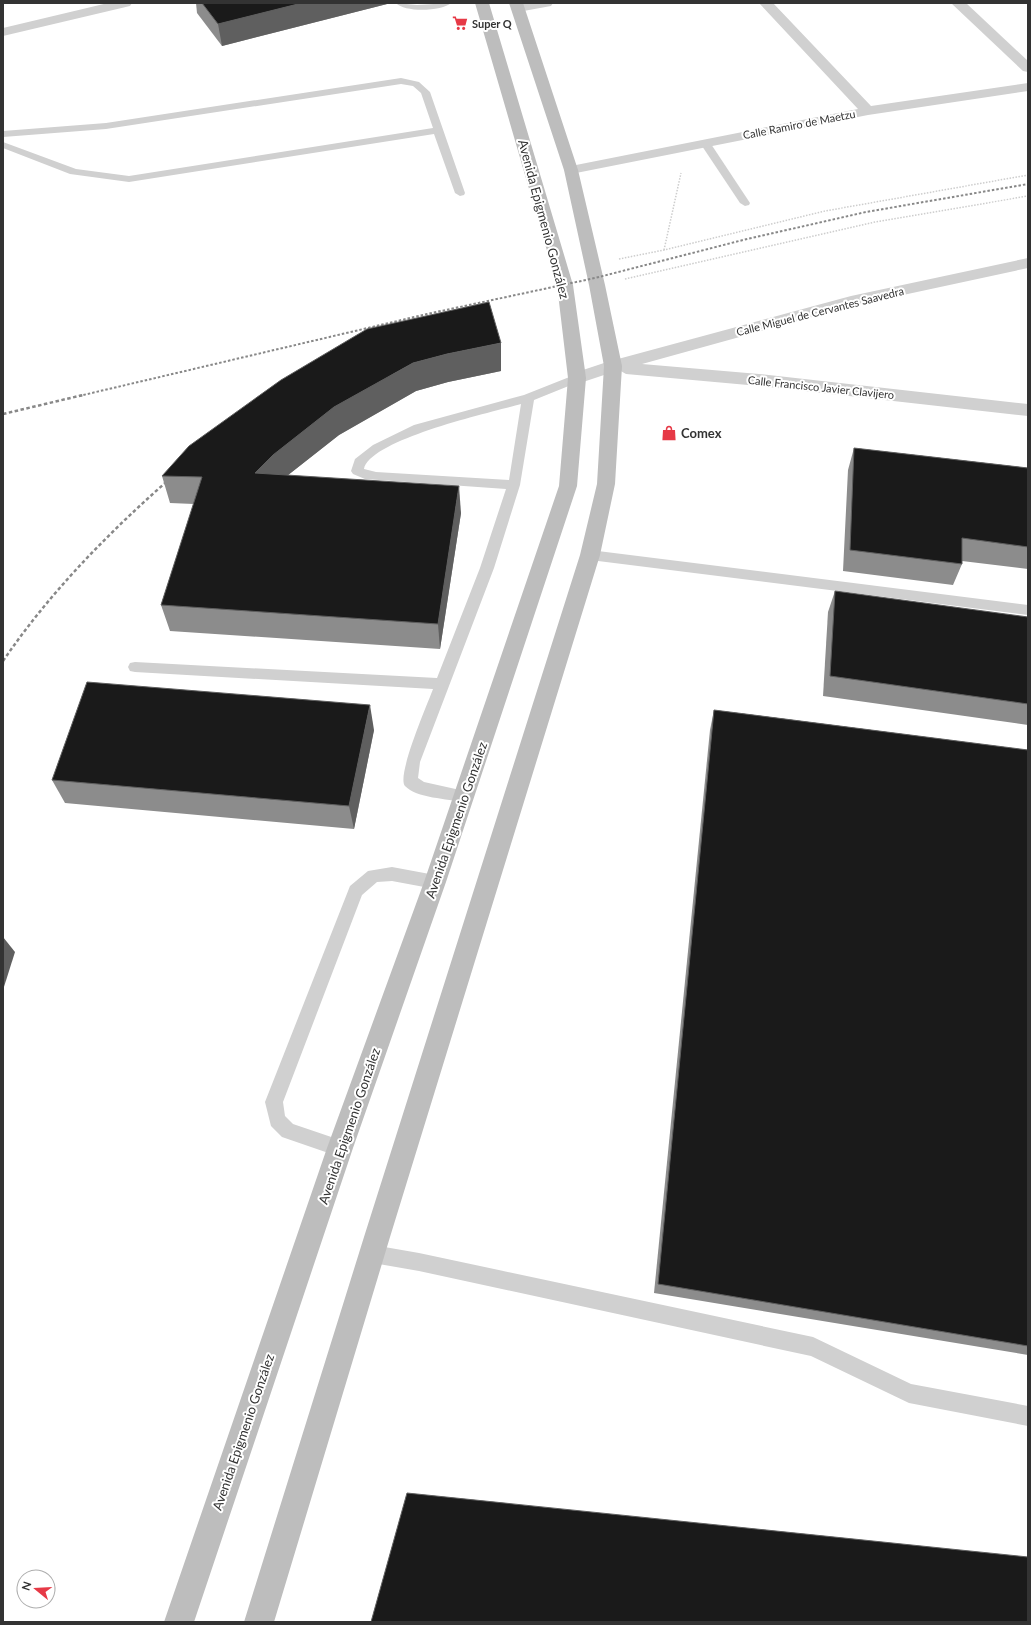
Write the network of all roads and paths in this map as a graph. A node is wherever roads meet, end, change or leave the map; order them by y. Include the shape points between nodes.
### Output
1 (126, 3) edge
2 (400, 3) edge
3 (447, 3) edge
4 (482, 3) edge
5 (546, 3) edge
6 (766, 3) edge
7 (958, 3) edge
8 (517, 6) edge
9 (3, 32) edge
10 (1028, 68) edge
11 (1028, 87) edge
12 (868, 110) junction
13 (438, 130) junction
14 (3, 134) edge
15 (705, 143) junction
16 (3, 145) edge
17 (686, 147) junction
18 (571, 170) junction
19 (1028, 175) edge
20 (460, 193) dead end
21 (1028, 196) edge
22 (745, 203) dead end
23 (664, 250) junction
24 (1028, 263) edge
25 (592, 264) junction
26 (598, 285) junction
27 (613, 366) junction
28 (577, 378) junction
29 (528, 398) junction
30 (1028, 410) edge
31 (514, 485) junction
32 (590, 555) junction
33 (1028, 610) edge
34 (135, 667) dead end
35 (442, 684) junction
36 (464, 796) junction
37 (435, 882) junction
38 (340, 1148) junction
39 (373, 1254) junction
40 (1028, 1416) edge
41 (179, 1622) edge
42 (260, 1622) edge

1 - 9 street
2 - 3 lane via 406,7 416,8
4 - 28 main road, Avenida Epigmenio González via 565,285
5 - 8 street
6 - 12 street
7 - 10 street
8 - 18 main road
11 - 12 street, Calle Ramiro de Maetzu
12 - 15 street, Calle Ramiro de Maetzu
13 - 14 lane via 425,92 416,84 401,81 106,126
13 - 16 lane via 129,179 74,172
13 - 20 lane
15 - 17 street, Calle Ramiro de Maetzu
15 - 22 lane
17 - 18 street, Calle Ramiro de Maetzu
17 - 23 path
18 - 25 main road
19 - 23 path via 825,211
21 - 26 path via 874,222
23 - 25 path
24 - 27 street, Calle Miguel de Cervantes Saavedra via 851,301
25 - 26 main road
26 - 27 main road
27 - 28 street, Calle Miguel de Cervantes Saavedra
27 - 30 street, Calle Francisco Javier Clavijero
27 - 32 main road via 606,484
28 - 29 lane
28 - 36 main road, Avenida Epigmenio González via 568,486
29 - 31 lane
29 - 31 lane via 418,428 377,448 359,462 357,471 371,476
31 - 35 lane via 487,568
32 - 33 lane
32 - 39 main road
34 - 35 lane
35 - 36 lane via 413,762 410,781 421,788
36 - 37 main road, Avenida Epigmenio González
37 - 38 main road, Avenida Epigmenio González
37 - 38 lane via 392,874 373,876 356,891 274,1102 277,1120 288,1131
38 - 41 main road, Avenida Epigmenio González
39 - 40 lane via 813,1346 909,1393
39 - 42 main road

